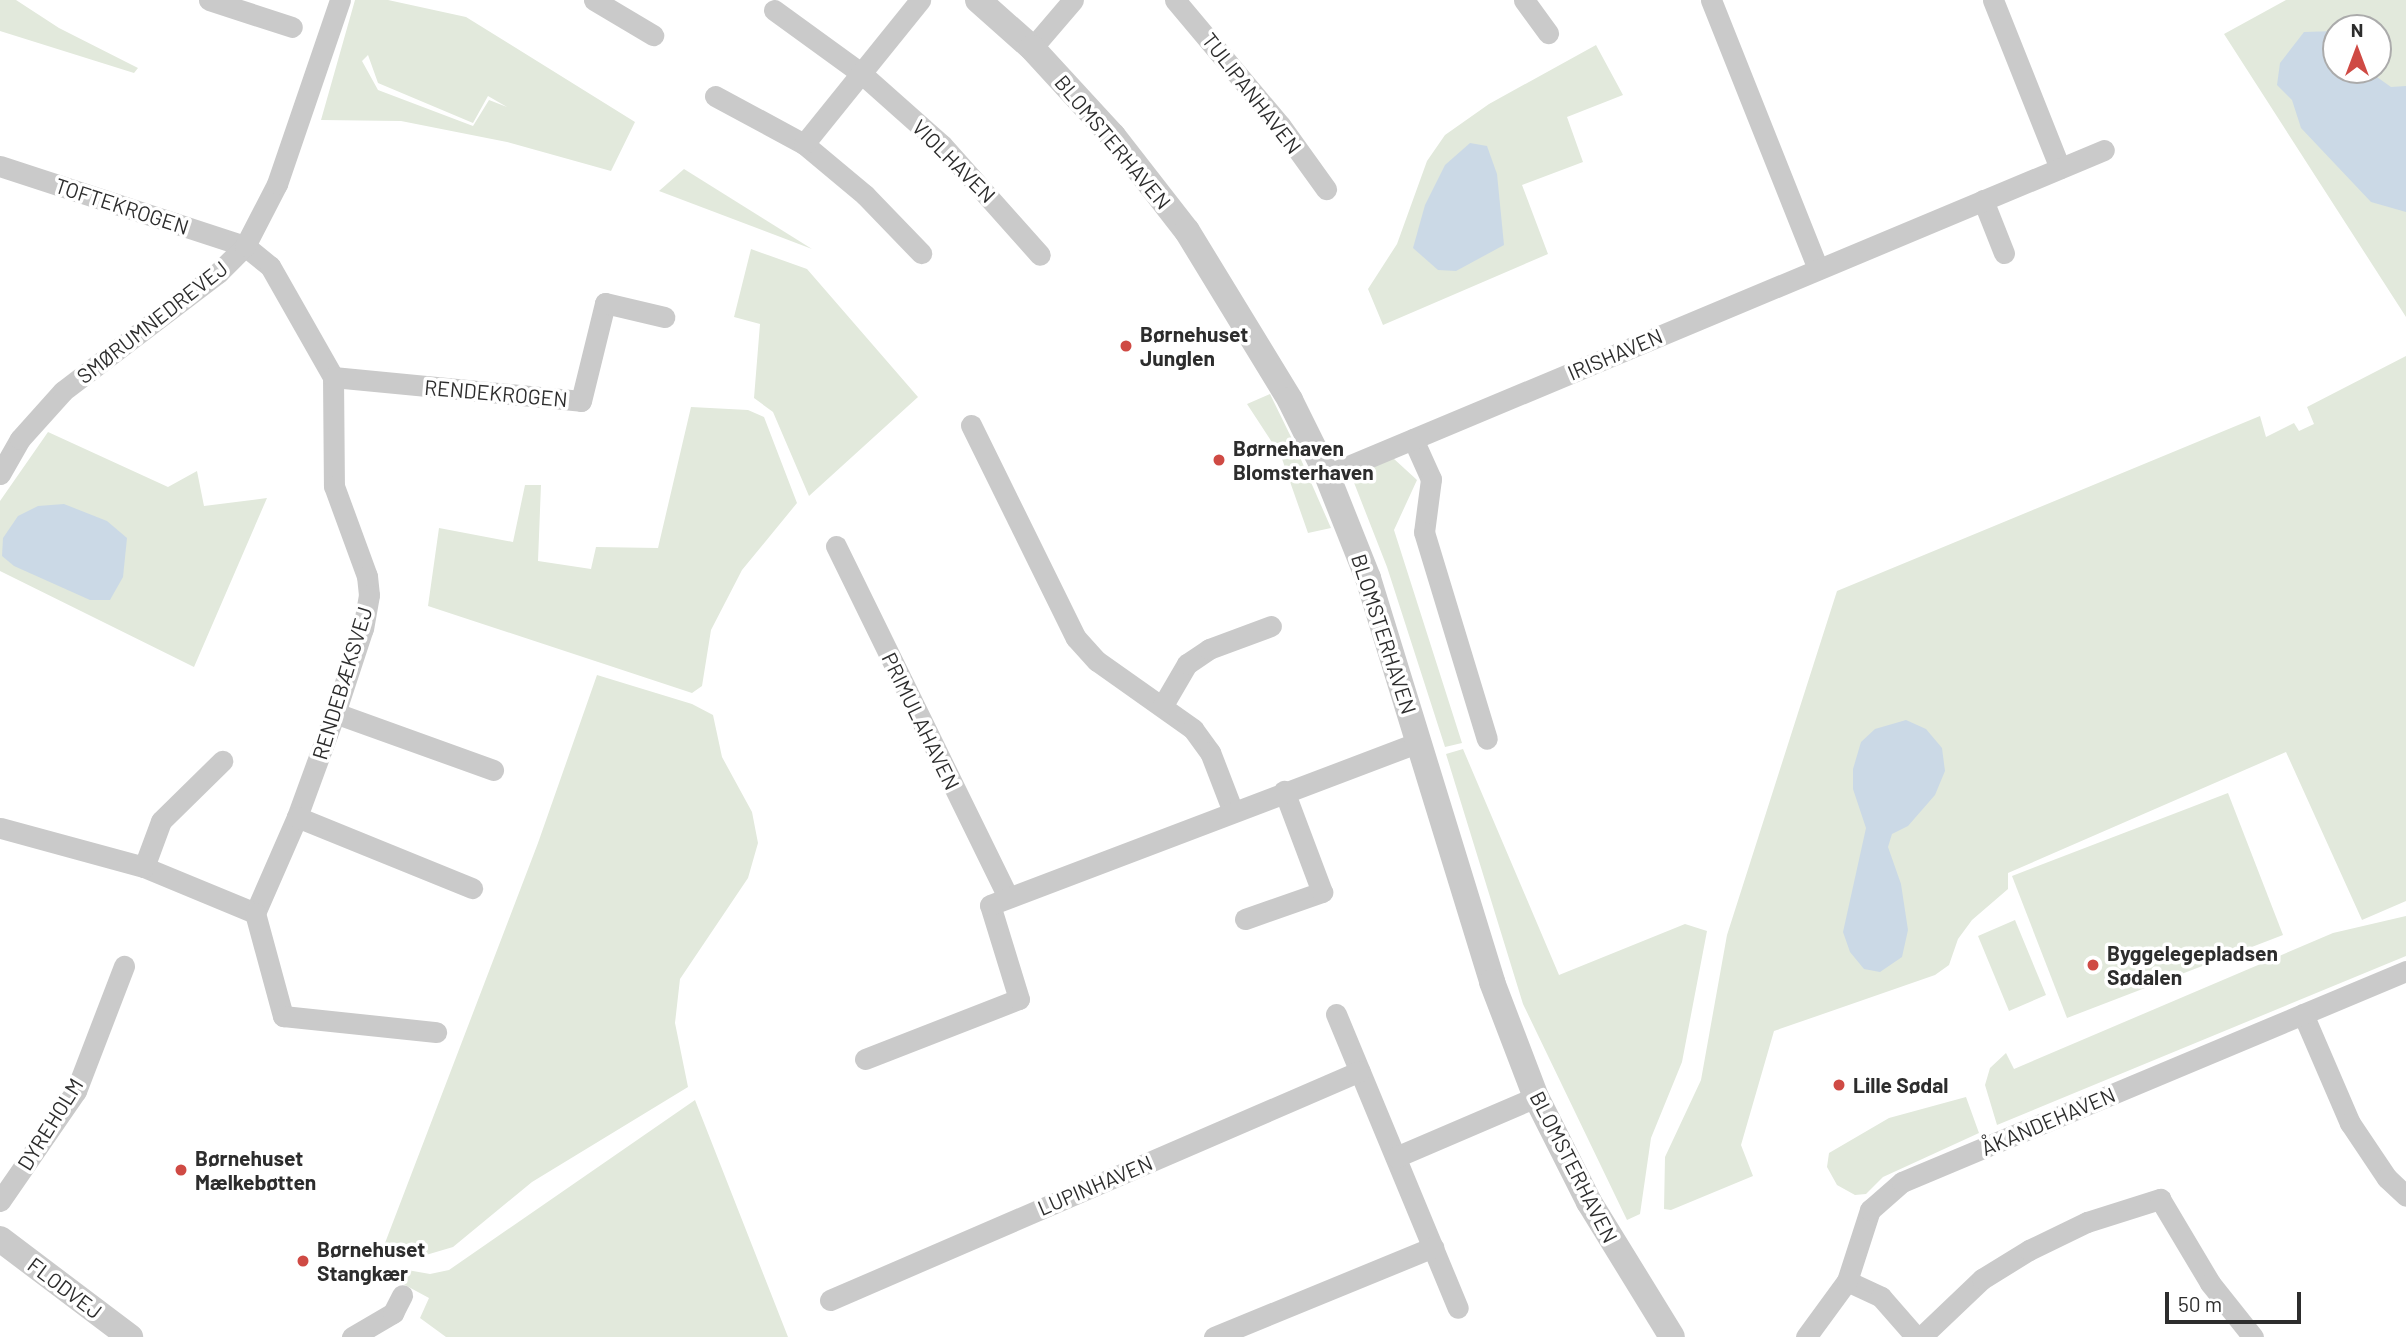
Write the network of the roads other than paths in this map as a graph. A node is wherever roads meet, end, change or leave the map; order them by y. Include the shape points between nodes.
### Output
1 (209, 0) edge
2 (340, 0) edge
3 (594, 0) edge
4 (920, 0) edge
5 (978, 0) edge
6 (1073, 0) edge
7 (1175, 0) edge
8 (1524, 0) edge
9 (1711, 0) edge
10 (1993, 0) edge
11 (774, 10) dead end
12 (292, 26) dead end
13 (1548, 33) dead end
14 (653, 36) dead end
15 (1032, 48) junction
16 (862, 74) junction
17 (715, 96) dead end
18 (804, 144) junction
19 (2104, 150) dead end
20 (0, 166) edge
21 (2060, 168) junction
22 (1326, 189) dead end
23 (1983, 200) junction
24 (245, 246) junction
25 (921, 253) dead end
26 (2004, 253) dead end
27 (1040, 255) dead end
28 (1818, 269) junction
29 (664, 317) dead end
30 (333, 377) junction
31 (971, 425) dead end
32 (1413, 439) junction
33 (0, 474) edge
34 (1327, 475) junction
35 (836, 547) dead end
36 (1271, 626) dead end
37 (1163, 705) junction
38 (335, 713) junction
39 (1487, 738) dead end
40 (1418, 742) junction
41 (222, 761) dead end
42 (493, 770) dead end
43 (1284, 791) junction
44 (1232, 809) junction
45 (297, 817) junction
46 (0, 828) edge
47 (144, 867) junction
48 (472, 888) dead end
49 (1007, 895) junction
50 (255, 913) junction
51 (1245, 919) dead end
52 (124, 966) dead end
53 (2406, 971) edge
54 (1336, 1014) dead end
55 (2303, 1014) junction
56 (436, 1031) dead end
57 (866, 1059) dead end
58 (1360, 1070) junction
59 (1536, 1097) junction
60 (1396, 1157) junction
61 (2406, 1196) edge
62 (0, 1201) edge
63 (0, 1239) edge
64 (1433, 1247) junction
65 (1847, 1281) junction
66 (402, 1295) dead end
67 (830, 1300) dead end
68 (1458, 1308) dead end
69 (130, 1337) edge
70 (352, 1337) edge
71 (1213, 1337) edge
72 (1672, 1337) edge
73 (1806, 1337) edge
74 (1919, 1337) edge
75 (2253, 1337) edge

1 - 12 street
2 - 24 street, SMØRUMNEDREVEJ via 300,125 264,217
3 - 14 street
4 - 16 street
5 - 15 street, BLOMSTERHAVEN
6 - 15 street
7 - 22 street, TULIPANHAVEN via 1264,104
8 - 13 street
9 - 28 street
10 - 21 street
11 - 16 street, VIOLHAVEN
15 - 34 street, BLOMSTERHAVEN via 1113,136 1205,256 1260,345
16 - 18 street
16 - 27 street, VIOLHAVEN via 942,145
17 - 18 street
18 - 25 street via 865,195
19 - 21 street, IRISHAVEN
20 - 24 street, TOFTEKROGEN
21 - 23 street, IRISHAVEN
23 - 26 street
23 - 28 street, IRISHAVEN
24 - 30 street, RENDEBÆKSVEJ via 270,266
24 - 33 street, SMØRUMNEDREVEJ via 218,273 63,391 20,439
28 - 32 street, IRISHAVEN
29 - 30 street, RENDEKROGEN via 605,303 581,401
30 - 38 street, RENDEBÆKSVEJ via 334,486 367,576 369,595
31 - 37 street via 1076,638 1097,661
32 - 34 street, IRISHAVEN
32 - 39 street via 1431,479 1424,532
34 - 40 street, BLOMSTERHAVEN via 1367,578
35 - 49 street, PRIMULAHAVEN
36 - 37 street via 1209,649 1187,664
37 - 44 street via 1193,729 1210,752
38 - 42 street
38 - 45 street, RENDEBÆKSVEJ
40 - 43 street
40 - 59 street, BLOMSTERHAVEN via 1492,982
41 - 47 street via 161,821
43 - 44 street
43 - 51 street via 1322,892
44 - 49 street
45 - 48 street
45 - 50 street, RENDEBÆKSVEJ
46 - 47 street
47 - 50 street
49 - 57 street via 990,905 991,918 1019,999
50 - 56 street via 283,1016
52 - 62 street, DYREHOLM via 76,1091
53 - 55 street, ÅKANDEHAVEN
54 - 58 street
55 - 61 street via 2350,1123 2387,1178
55 - 65 street, ÅKANDEHAVEN via 1902,1182 1870,1210
58 - 60 street
58 - 67 street, LUPINHAVEN
59 - 60 street
59 - 72 street, BLOMSTERHAVEN via 1589,1202
60 - 64 street
63 - 69 street, FLODVEJ
64 - 68 street
64 - 71 street
65 - 73 street, ÅKANDEHAVEN
65 - 74 street via 1881,1297
66 - 70 street via 393,1313
74 - 75 street via 1982,1279 2028,1250 2088,1222 2160,1199 2210,1283

